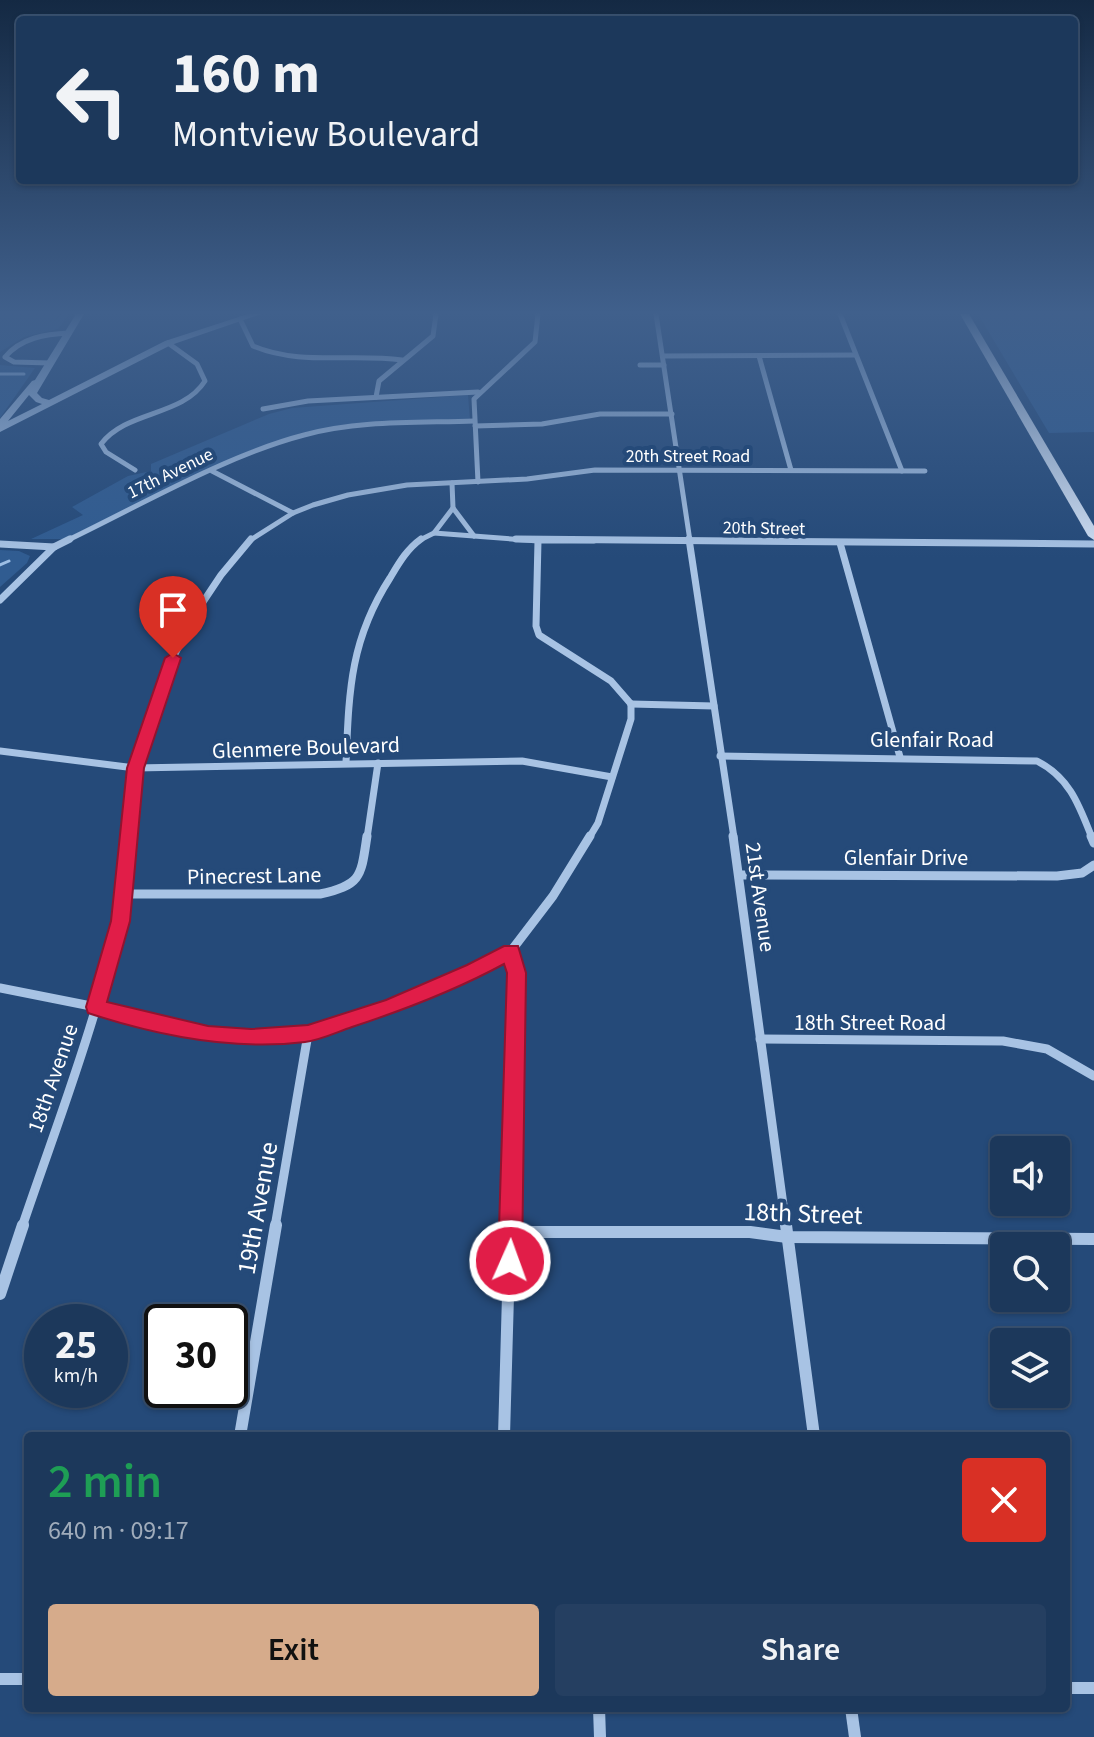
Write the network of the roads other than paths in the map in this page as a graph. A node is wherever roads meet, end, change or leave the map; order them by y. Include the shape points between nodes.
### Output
1 (27, 395) edge
2 (33, 395) edge
3 (65, 395) edge
4 (190, 395) edge
5 (416, 395) edge
6 (476, 395) edge
7 (669, 395) edge
8 (770, 395) edge
9 (871, 395) edge
10 (1011, 395) edge
11 (376, 397) joint
12 (49, 403) junction
13 (263, 409) dead end
14 (672, 414) junction
15 (474, 424) junction
16 (0, 427) edge
17 (135, 470) dead end
18 (681, 470) junction
19 (791, 470) junction
20 (212, 471) junction
21 (902, 471) junction
22 (925, 471) dead end
23 (478, 482) junction
24 (452, 483) junction
25 (453, 508) junction
26 (293, 513) junction
27 (434, 533) junction
28 (474, 536) junction
29 (1094, 536) edge
30 (538, 541) junction
31 (691, 541) junction
32 (840, 543) junction
33 (0, 544) edge
34 (1094, 544) edge
35 (54, 547) junction
36 (0, 600) edge
37 (631, 704) junction
38 (714, 706) junction
39 (0, 751) edge
40 (720, 756) junction
41 (900, 757) junction
42 (346, 763) junction
43 (378, 763) junction
44 (135, 768) junction
45 (612, 777) junction
46 (1094, 843) edge
47 (1094, 865) edge
48 (739, 875) junction
49 (125, 894) junction
50 (511, 951) junction
51 (0, 988) edge
52 (96, 1007) junction
53 (308, 1034) junction
54 (760, 1039) junction
55 (1094, 1076) edge
56 (511, 1232) junction
57 (787, 1237) junction
58 (1094, 1239) edge
59 (0, 1294) edge
60 (241, 1432) edge
61 (504, 1432) edge
62 (813, 1432) edge
63 (0, 1679) edge
64 (24, 1679) edge
65 (1070, 1688) edge
66 (1094, 1688) edge
67 (599, 1712) edge
68 (852, 1712) edge
69 (600, 1737) edge
70 (855, 1737) edge

1 - 16 street
2 - 12 street
3 - 12 street
4 - 17 street via 103,437 106,452
5 - 11 street
6 - 15 street
7 - 14 street, 21st Avenue
8 - 19 street
9 - 21 street
10 - 29 main road
11 - 13 street
12 - 16 street
14 - 15 street, 17th Avenue
14 - 18 street, 21st Avenue
15 - 20 street, 17th Avenue via 323,431 283,440
15 - 23 street
18 - 19 street, 20th Street Road
18 - 23 street, 20th Street Road via 595,470
18 - 31 street, 21st Avenue
19 - 21 street, 20th Street Road
20 - 26 street
20 - 35 street, 17th Avenue
21 - 22 street, 20th Street Road
23 - 24 street, 20th Street Road
24 - 25 street
24 - 26 street, 18th Avenue via 371,490
25 - 27 street
25 - 28 street
26 - 44 street, 18th Avenue via 237,553 195,614 173,658
27 - 28 street, 20th Street
27 - 42 street via 418,541 391,571 364,627 350,680
28 - 30 street, 20th Street
30 - 31 street, 20th Street
30 - 37 street via 539,635 611,681
31 - 32 street, 20th Street
31 - 38 street, 21st Avenue
32 - 34 street, 20th Street
32 - 41 street
33 - 35 street
35 - 36 street, 17th Avenue
37 - 38 street
37 - 45 street
38 - 40 street, 21st Avenue
39 - 44 street, Glenmere Boulevard
40 - 41 street, Glenfair Road
40 - 48 street, 21st Avenue
41 - 46 street, Glenfair Road via 1018,758 1048,765 1068,781
42 - 43 street, Glenmere Boulevard
42 - 44 street, Glenmere Boulevard
43 - 45 street, Glenmere Boulevard via 522,761
43 - 49 street, Pinecrest Lane via 362,870 347,888 320,894
44 - 49 street, 18th Avenue
45 - 50 street via 598,823
47 - 48 street, Glenfair Drive via 1072,874
48 - 54 street, 21st Avenue
49 - 52 street, 18th Avenue
50 - 53 street via 393,1006
50 - 56 street via 517,973
51 - 52 street
52 - 53 street via 215,1035
52 - 59 street, 18th Avenue
53 - 60 street, 19th Avenue
54 - 55 street, 18th Street Road via 1003,1041 1047,1049
54 - 57 street, 21st Avenue
56 - 57 street, 18th Street via 750,1232
56 - 61 street
57 - 58 street, 18th Street
57 - 62 street, 21st Avenue
63 - 64 street
65 - 66 street
67 - 69 street
68 - 70 street

